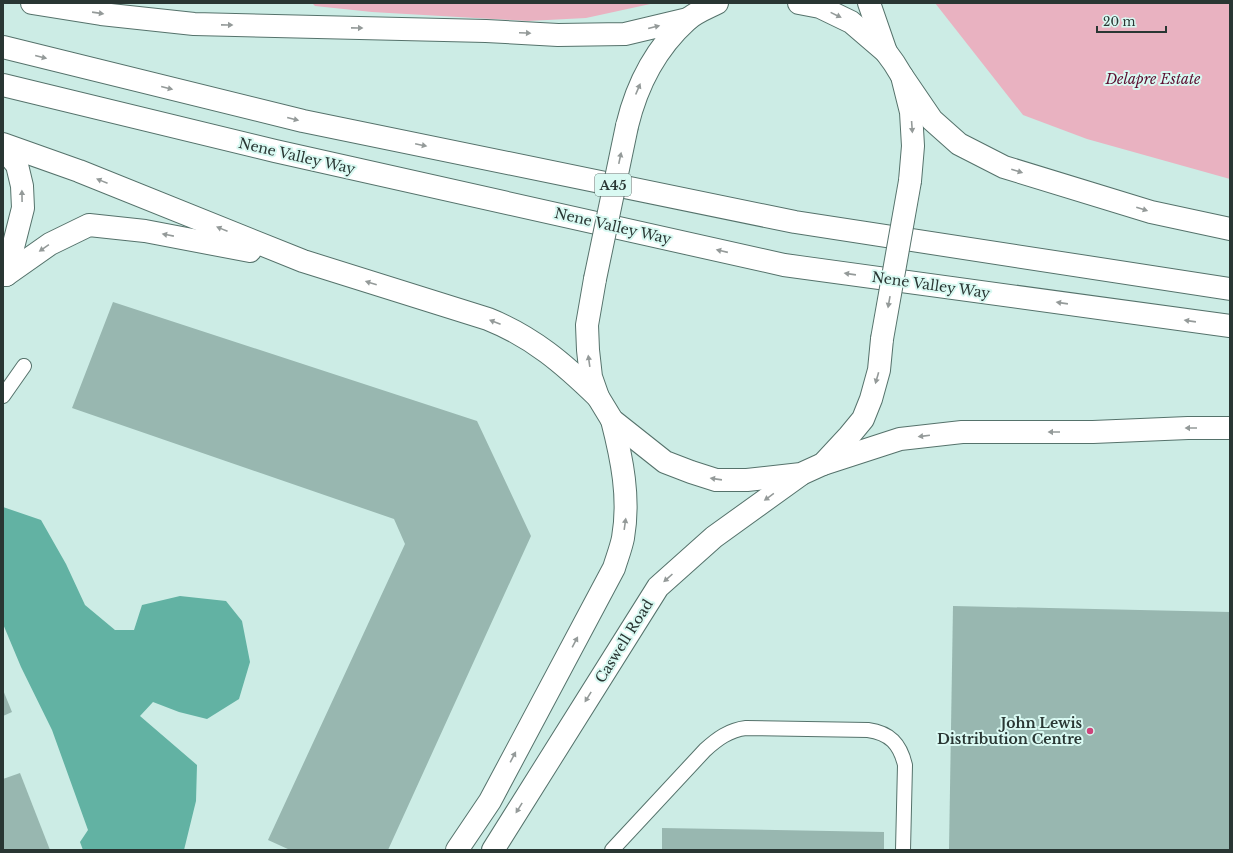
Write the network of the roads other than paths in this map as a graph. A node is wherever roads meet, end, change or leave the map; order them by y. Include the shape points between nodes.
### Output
1 (32, 3) edge
2 (717, 3) edge
3 (799, 3) edge
4 (869, 3) edge
5 (688, 19) junction
6 (3, 48) edge
7 (886, 52) junction
8 (902, 76) junction
9 (3, 86) edge
10 (3, 144) edge
11 (3, 148) edge
12 (1230, 230) edge
13 (303, 261) junction
14 (5, 278) edge
15 (1230, 289) edge
16 (1230, 326) edge
17 (24, 366) dead end
18 (3, 396) edge
19 (598, 397) junction
20 (612, 420) junction
21 (1230, 428) edge
22 (823, 464) junction
23 (801, 474) junction
24 (457, 850) edge
25 (493, 850) edge
26 (612, 850) edge
27 (903, 850) edge

1 -> 5 main road via 101,14 194,24 558,35 625,34
2 - 5 main road
3 -> 7 main road via 820,7 851,22
4 - 7 main road
19 -> 5 main road, bridge via 591,377 587,325 627,126 632,105 645,73 659,51
6 -> 15 main road, A45 via 303,121 795,222
7 - 8 main road
8 -> 12 main road via 932,120 959,144 1004,168 1151,212
8 -> 22 main road, bridge via 911,112 914,146 879,370 863,419
16 -> 9 main road, Nene Valley Way via 784,265 275,151
13 -> 10 main road via 79,171
14 -> 11 main road via 23,208 22,186 17,166
13 -> 14 main road via 145,231 89,225 50,244
19 -> 13 main road via 570,370 530,340 509,328 488,319
17 - 18 lane
19 - 20 main road
23 -> 20 main road via 747,480 716,480 665,462
24 -> 20 main road via 490,801 614,568 623,539 626,488 622,456
21 -> 22 main road via 962,432 900,440
22 - 23 main road
23 -> 25 main road, Caswell Road via 714,537 658,587
26 - 27 lane via 705,750 725,734 746,728 868,730 891,738 901,752 905,765

